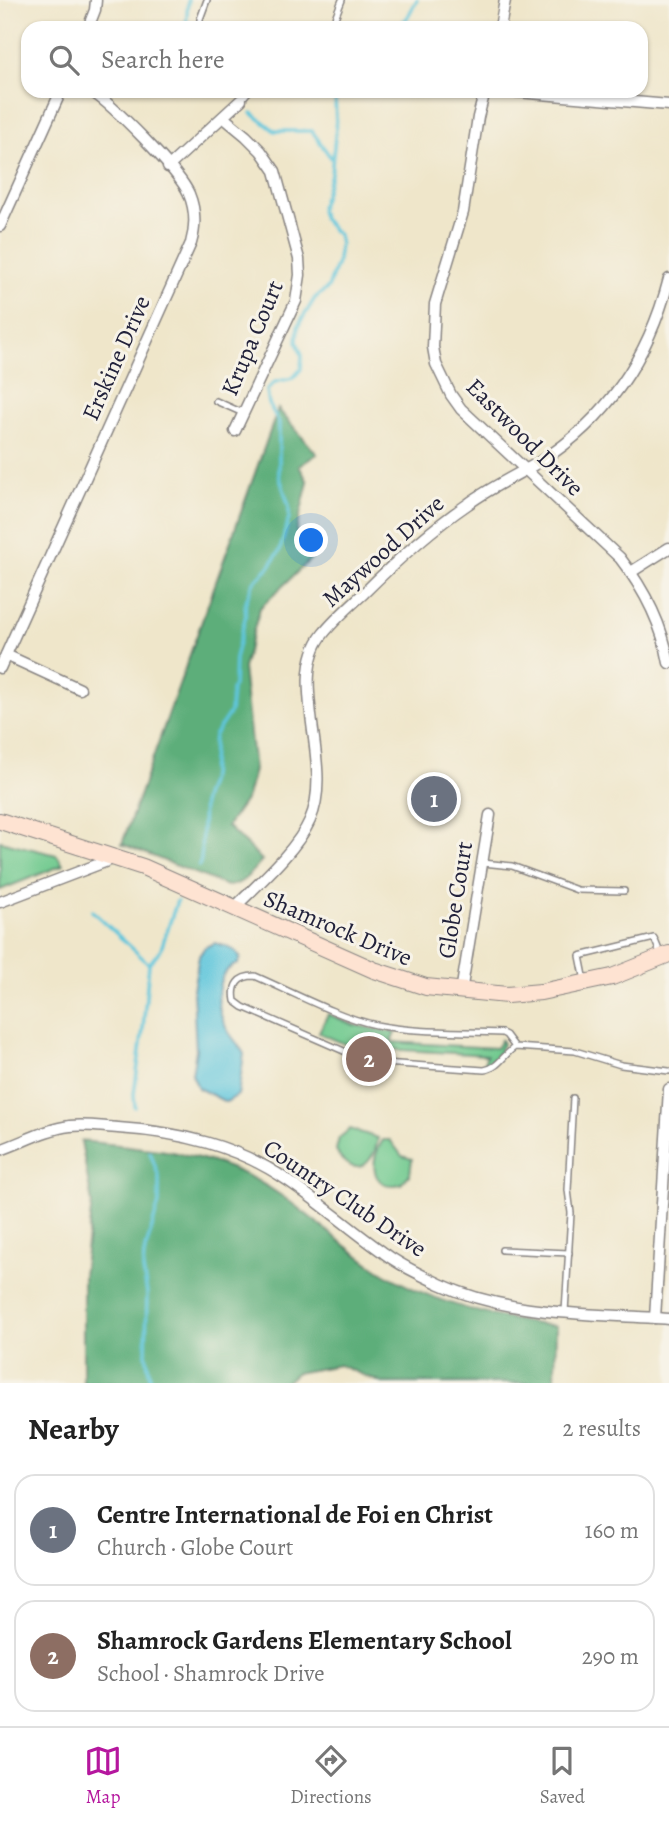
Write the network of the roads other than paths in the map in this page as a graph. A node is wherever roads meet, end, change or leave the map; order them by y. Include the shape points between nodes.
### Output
1 (96, 0) edge
2 (207, 0) edge
3 (342, 0) edge
4 (505, 0) edge
5 (91, 21) edge
6 (200, 21) edge
7 (334, 21) edge
8 (501, 21) edge
9 (58, 98) edge
10 (100, 98) edge
11 (243, 98) edge
12 (483, 98) edge
13 (588, 98) edge
14 (669, 105) edge
15 (223, 117) junction
16 (168, 167) junction
17 (0, 226) edge
18 (669, 279) edge
19 (216, 401) dead end
20 (243, 412) junction
21 (235, 431) dead end
22 (524, 469) junction
23 (669, 548) edge
24 (631, 572) junction
25 (6, 655) junction
26 (669, 663) edge
27 (0, 668) edge
28 (80, 689) dead end
29 (490, 815) dead end
30 (0, 821) edge
31 (115, 858) junction
32 (482, 863) junction
33 (624, 891) dead end
34 (0, 902) edge
35 (234, 908) junction
36 (666, 955) edge
37 (586, 984) junction
38 (461, 992) junction
39 (515, 1047) junction
40 (669, 1071) edge
41 (669, 1089) edge
42 (573, 1098) dead end
43 (0, 1150) edge
44 (502, 1250) dead end
45 (569, 1253) junction
46 (565, 1312) junction
47 (655, 1318) junction
48 (669, 1319) edge

1 - 5 street
2 - 6 lane
3 - 7 lane
4 - 8 street
9 - 17 street
10 - 16 street, Erskine Drive
11 - 15 street
12 - 22 street, Eastwood Drive via 463,212 435,304 433,346 439,374 461,409
13 - 14 street
15 - 16 street
15 - 20 street, Krupa Court via 254,143 275,171 299,267 296,300
16 - 25 street, Erskine Drive via 186,187 193,205 192,241
18 - 22 street, Maywood Drive via 645,345 613,399 592,422
19 - 20 lane
20 - 21 street, Krupa Court
22 - 24 street, Eastwood Drive via 608,545
22 - 35 street, Maywood Drive via 433,528 321,636 309,672 318,778 313,811 298,840
23 - 24 street
24 - 26 street, Eastwood Drive via 653,608
25 - 27 street, Erskine Drive
25 - 28 street
29 - 32 street, Globe Court
30 - 31 street, Shamrock Drive
31 - 34 street
31 - 35 street, Shamrock Drive
32 - 33 lane via 512,866 577,890
32 - 38 street, Globe Court
35 - 38 street, Shamrock Drive via 393,977
36 - 37 street, Shamrock Drive
36 - 37 lane via 654,938 580,956
37 - 38 street, Shamrock Drive via 508,995
39 - 39 lane via 502,1033 375,1025 255,976 239,979 234,986 235,1001 243,1007 369,1062 491,1069
39 - 40 lane via 575,1051 631,1067
41 - 47 street
42 - 45 lane
43 - 46 street, Country Club Drive via 73,1126 136,1129 204,1140 271,1169 386,1255 443,1285 512,1306
44 - 45 lane
45 - 46 lane
46 - 47 street, Country Club Drive
47 - 48 street, Country Club Drive

